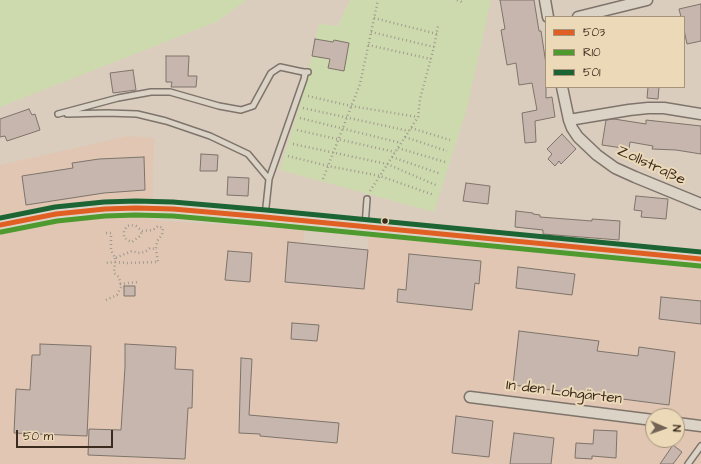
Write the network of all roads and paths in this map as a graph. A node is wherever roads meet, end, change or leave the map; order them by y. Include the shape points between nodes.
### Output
1 (378, 0) edge
2 (457, 0) edge
3 (545, 0) edge
4 (647, 0) edge
5 (464, 3) dead end
6 (548, 16) edge
7 (582, 16) edge
8 (374, 18) junction
9 (438, 26) dead end
10 (371, 32) junction
11 (437, 34) junction
12 (368, 45) junction
13 (434, 47) junction
14 (431, 59) junction
15 (562, 88) edge
16 (308, 96) dead end
17 (351, 106) junction
18 (303, 108) dead end
19 (701, 114) edge
20 (418, 117) junction
21 (300, 118) dead end
22 (347, 118) junction
23 (569, 120) junction
24 (343, 128) junction
25 (410, 129) junction
26 (297, 130) dead end
27 (404, 137) junction
28 (338, 140) junction
29 (450, 140) dead end
30 (401, 143) junction
31 (293, 144) dead end
32 (398, 148) junction
33 (447, 151) dead end
34 (395, 152) junction
35 (333, 153) junction
36 (288, 156) dead end
37 (392, 157) junction
38 (445, 162) dead end
39 (387, 164) junction
40 (328, 166) junction
41 (441, 174) dead end
42 (380, 176) junction
43 (269, 179) junction
44 (323, 179) dead end
45 (438, 186) dead end
46 (434, 195) dead end
47 (368, 196) joint
48 (701, 204) edge
49 (265, 217) junction
50 (0, 225) edge
51 (365, 226) junction
52 (142, 231) junction
53 (106, 233) dead end
54 (156, 249) junction
55 (115, 258) junction
56 (701, 259) edge
57 (115, 262) junction
58 (106, 263) dead end
59 (138, 282) dead end
60 (120, 284) junction
61 (106, 300) dead end
62 (470, 397) dead end
63 (645, 419) edge
64 (685, 424) edge
65 (701, 426) edge
66 (701, 446) edge
67 (688, 464) edge

1 - 8 path
2 - 5 path
3 - 6 street
4 - 7 street
8 - 10 path
8 - 11 path
9 - 11 path
10 - 12 path
10 - 13 path
11 - 13 path
12 - 14 path
12 - 17 path via 360,84
13 - 14 path
14 - 20 path
15 - 23 street, Zollstraße
16 - 17 path
17 - 20 path
17 - 22 path
18 - 22 path
19 - 23 street via 648,108
20 - 25 path
21 - 24 path
22 - 24 path
22 - 25 path
23 - 48 street, Zollstraße via 586,146 615,168
24 - 28 path
24 - 30 path
25 - 27 path
25 - 29 path
26 - 28 path
27 - 30 path
27 - 33 path
28 - 34 path
28 - 35 path
30 - 32 path
31 - 35 path
32 - 34 path
32 - 38 path
34 - 37 path
35 - 39 path
35 - 40 path
36 - 40 path
37 - 39 path
37 - 41 path
39 - 42 path
39 - 45 path
40 - 42 path
40 - 44 path
42 - 46 path
42 - 47 path
43 - 43 lane via 248,154 210,136 166,120 137,114 58,114 151,92 170,92 242,110 254,106 271,72 280,67 305,72
43 - 49 lane
47 - 51 lane
49 - 50 street via 173,209 113,208 56,214
49 - 51 street
51 - 56 street
52 - 52 path via 136,226 127,226 124,237 132,242
52 - 54 path via 153,230 158,226 163,228 162,235 156,241
53 - 55 path via 111,233 111,250
54 - 55 path via 150,248 138,253 132,251
54 - 57 path via 158,262
55 - 57 path
57 - 58 path
57 - 60 path via 114,273 119,277
59 - 60 path
60 - 61 path via 116,295
62 - 63 street, In den Lohgärten
64 - 65 street
66 - 67 lane

